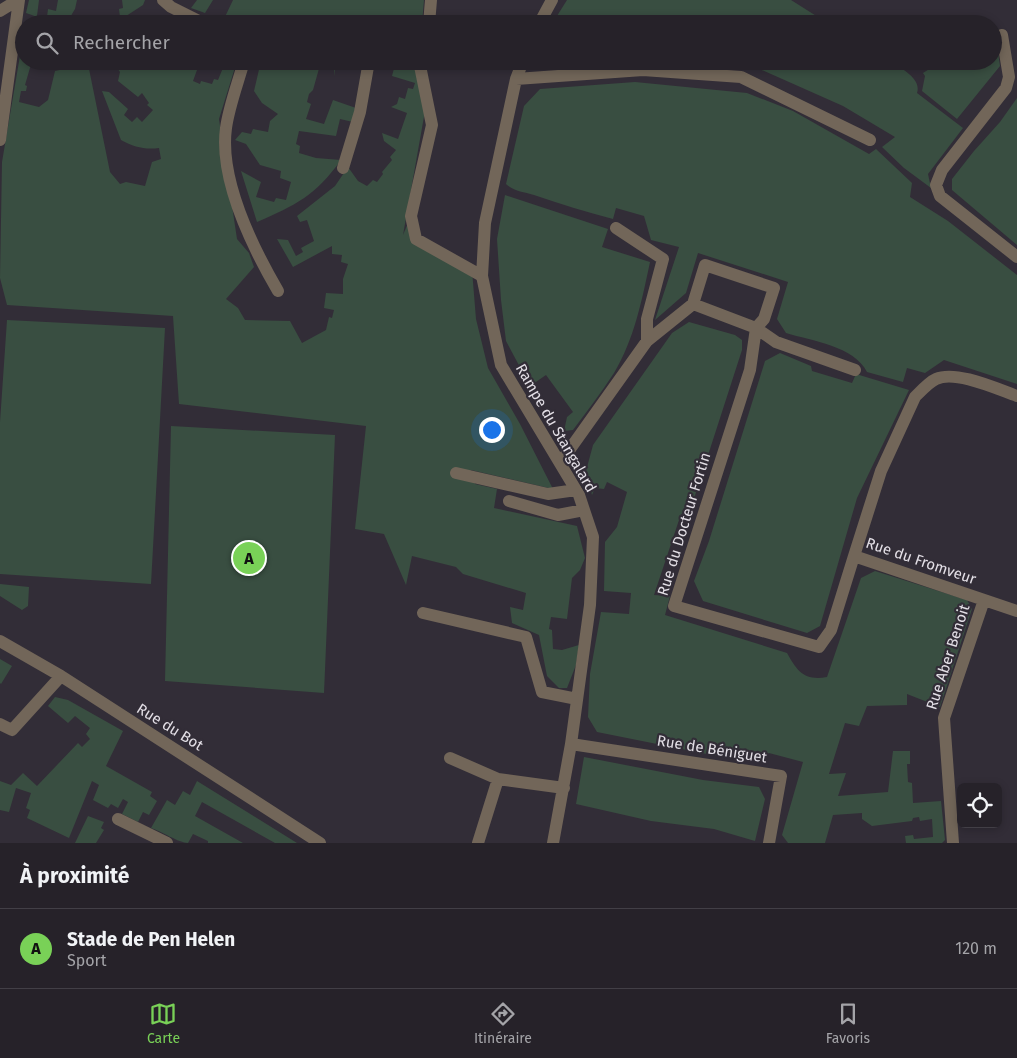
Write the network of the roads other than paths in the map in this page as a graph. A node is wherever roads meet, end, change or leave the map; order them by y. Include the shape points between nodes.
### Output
1 (18, 0) edge
2 (163, 0) edge
3 (431, 0) edge
4 (552, 0) edge
5 (0, 11) edge
6 (20, 15) edge
7 (187, 15) edge
8 (430, 15) edge
9 (544, 15) edge
10 (1002, 35) dead end
11 (15, 56) edge
12 (242, 70) edge
13 (367, 70) edge
14 (421, 70) edge
15 (520, 70) edge
16 (516, 79) junction
17 (0, 140) edge
18 (870, 140) dead end
19 (343, 168) dead end
20 (616, 228) dead end
21 (1017, 257) edge
22 (482, 276) junction
23 (278, 291) dead end
24 (693, 304) junction
25 (756, 328) junction
26 (647, 341) junction
27 (855, 370) dead end
28 (1017, 396) edge
29 (560, 463) junction
30 (456, 473) dead end
31 (576, 490) junction
32 (508, 500) dead end
33 (584, 510) junction
34 (854, 556) junction
35 (984, 600) junction
36 (1017, 611) edge
37 (423, 613) dead end
38 (0, 641) edge
39 (61, 676) junction
40 (577, 699) junction
41 (0, 724) edge
42 (571, 744) junction
43 (450, 758) dead end
44 (498, 779) junction
45 (564, 788) junction
46 (118, 819) dead end
47 (168, 843) edge
48 (320, 843) edge
49 (478, 843) edge
50 (553, 843) edge
51 (769, 843) edge
52 (953, 843) edge

1 - 5 street
1 - 6 street
2 - 7 street
3 - 8 street
4 - 9 street
10 - 21 street via 1009,77 1006,88 942,170 936,185 940,196
11 - 17 street
12 - 23 street via 226,128 225,152 233,190 260,257
13 - 19 street via 360,112
14 - 22 street via 432,125 412,216 416,239
15 - 16 street, Rampe du Stangalard
16 - 18 street via 643,70 741,77
16 - 22 street, Rampe du Stangalard via 485,223
20 - 26 street via 663,259 647,319
22 - 29 street, Rampe du Stangalard via 501,365
24 - 25 street
24 - 25 street, Rue du Docteur Fortin via 705,265 774,288 764,319
24 - 26 street
25 - 27 street via 776,342
25 - 34 street, Rue du Docteur Fortin via 750,370 674,606 819,647 831,630
26 - 29 street
28 - 34 street, Rue du Fromveur via 956,376 936,378 921,390 881,471
29 - 31 street, Rampe du Stangalard
30 - 31 street via 548,494
31 - 33 street, Rampe du Stangalard
32 - 33 street via 558,515
33 - 40 street, Rampe du Stangalard via 593,537 590,605
34 - 35 street, Rue du Fromveur
35 - 36 street, Rue du Fromveur
35 - 52 street, Rue Aber Benoit via 944,718
37 - 40 street via 526,637 542,692
38 - 39 street, Rue du Bot
39 - 41 street via 12,730
39 - 48 street, Rue du Bot
40 - 42 street, Rampe du Stangalard
42 - 45 street, Rampe du Stangalard
42 - 51 street, Rue de Béniguet via 781,776
43 - 44 street
44 - 45 street
44 - 49 street
45 - 50 street, Rampe du Stangalard
46 - 47 street

